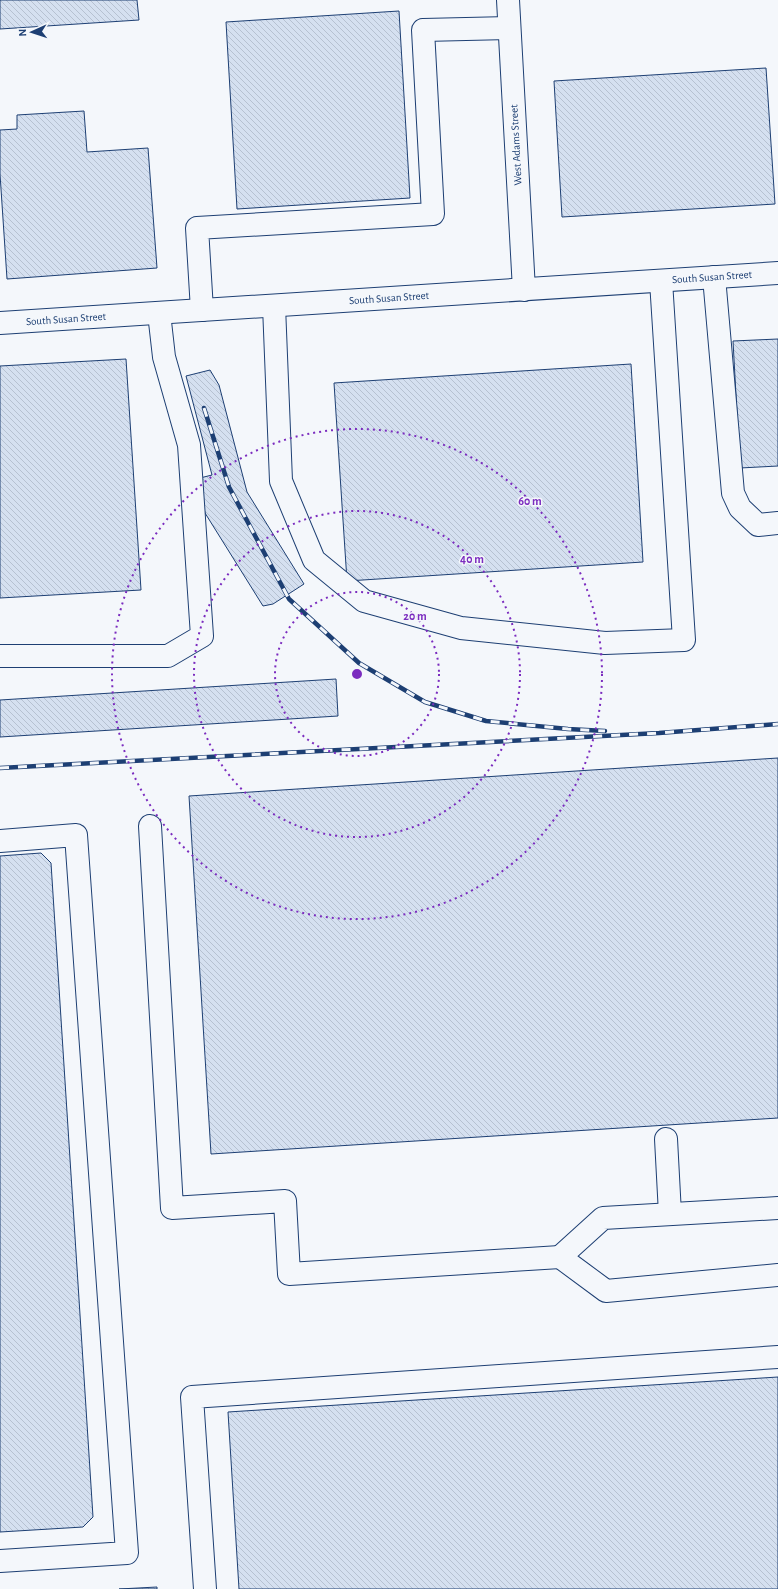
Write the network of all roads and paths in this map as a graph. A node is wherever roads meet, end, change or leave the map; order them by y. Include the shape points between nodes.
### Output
1 (508, 0) edge
2 (509, 28) junction
3 (778, 273) edge
4 (714, 277) junction
5 (661, 281) junction
6 (524, 290) junction
7 (274, 306) junction
8 (202, 310) junction
9 (159, 313) junction
10 (0, 323) edge
11 (778, 523) edge
12 (0, 656) edge
13 (150, 826) dead end
14 (0, 841) edge
15 (666, 1139) dead end
16 (778, 1208) edge
17 (670, 1214) junction
18 (560, 1257) junction
19 (778, 1275) edge
20 (778, 1357) edge
21 (0, 1561) edge
22 (205, 1589) edge

1 - 2 street, West Adams Street
2 - 6 street, West Adams Street
2 - 8 street via 423,30 433,214 197,228
3 - 4 street, South Susan Street
4 - 5 street, South Susan Street
4 - 11 street via 733,493 740,508 758,525
5 - 6 street, South Susan Street
5 - 7 street via 684,640 606,643 461,628 364,601 314,560 282,481
6 - 7 street, South Susan Street
7 - 8 street, South Susan Street
8 - 9 street, South Susan Street
9 - 10 street, South Susan Street
9 - 12 street via 164,357 189,445 202,636 168,656
13 - 18 street via 172,1208 285,1201 290,1274
14 - 21 street via 76,835 127,1553
15 - 17 street
16 - 17 street
17 - 18 street via 603,1218
18 - 19 street via 606,1291
20 - 22 street via 192,1397

